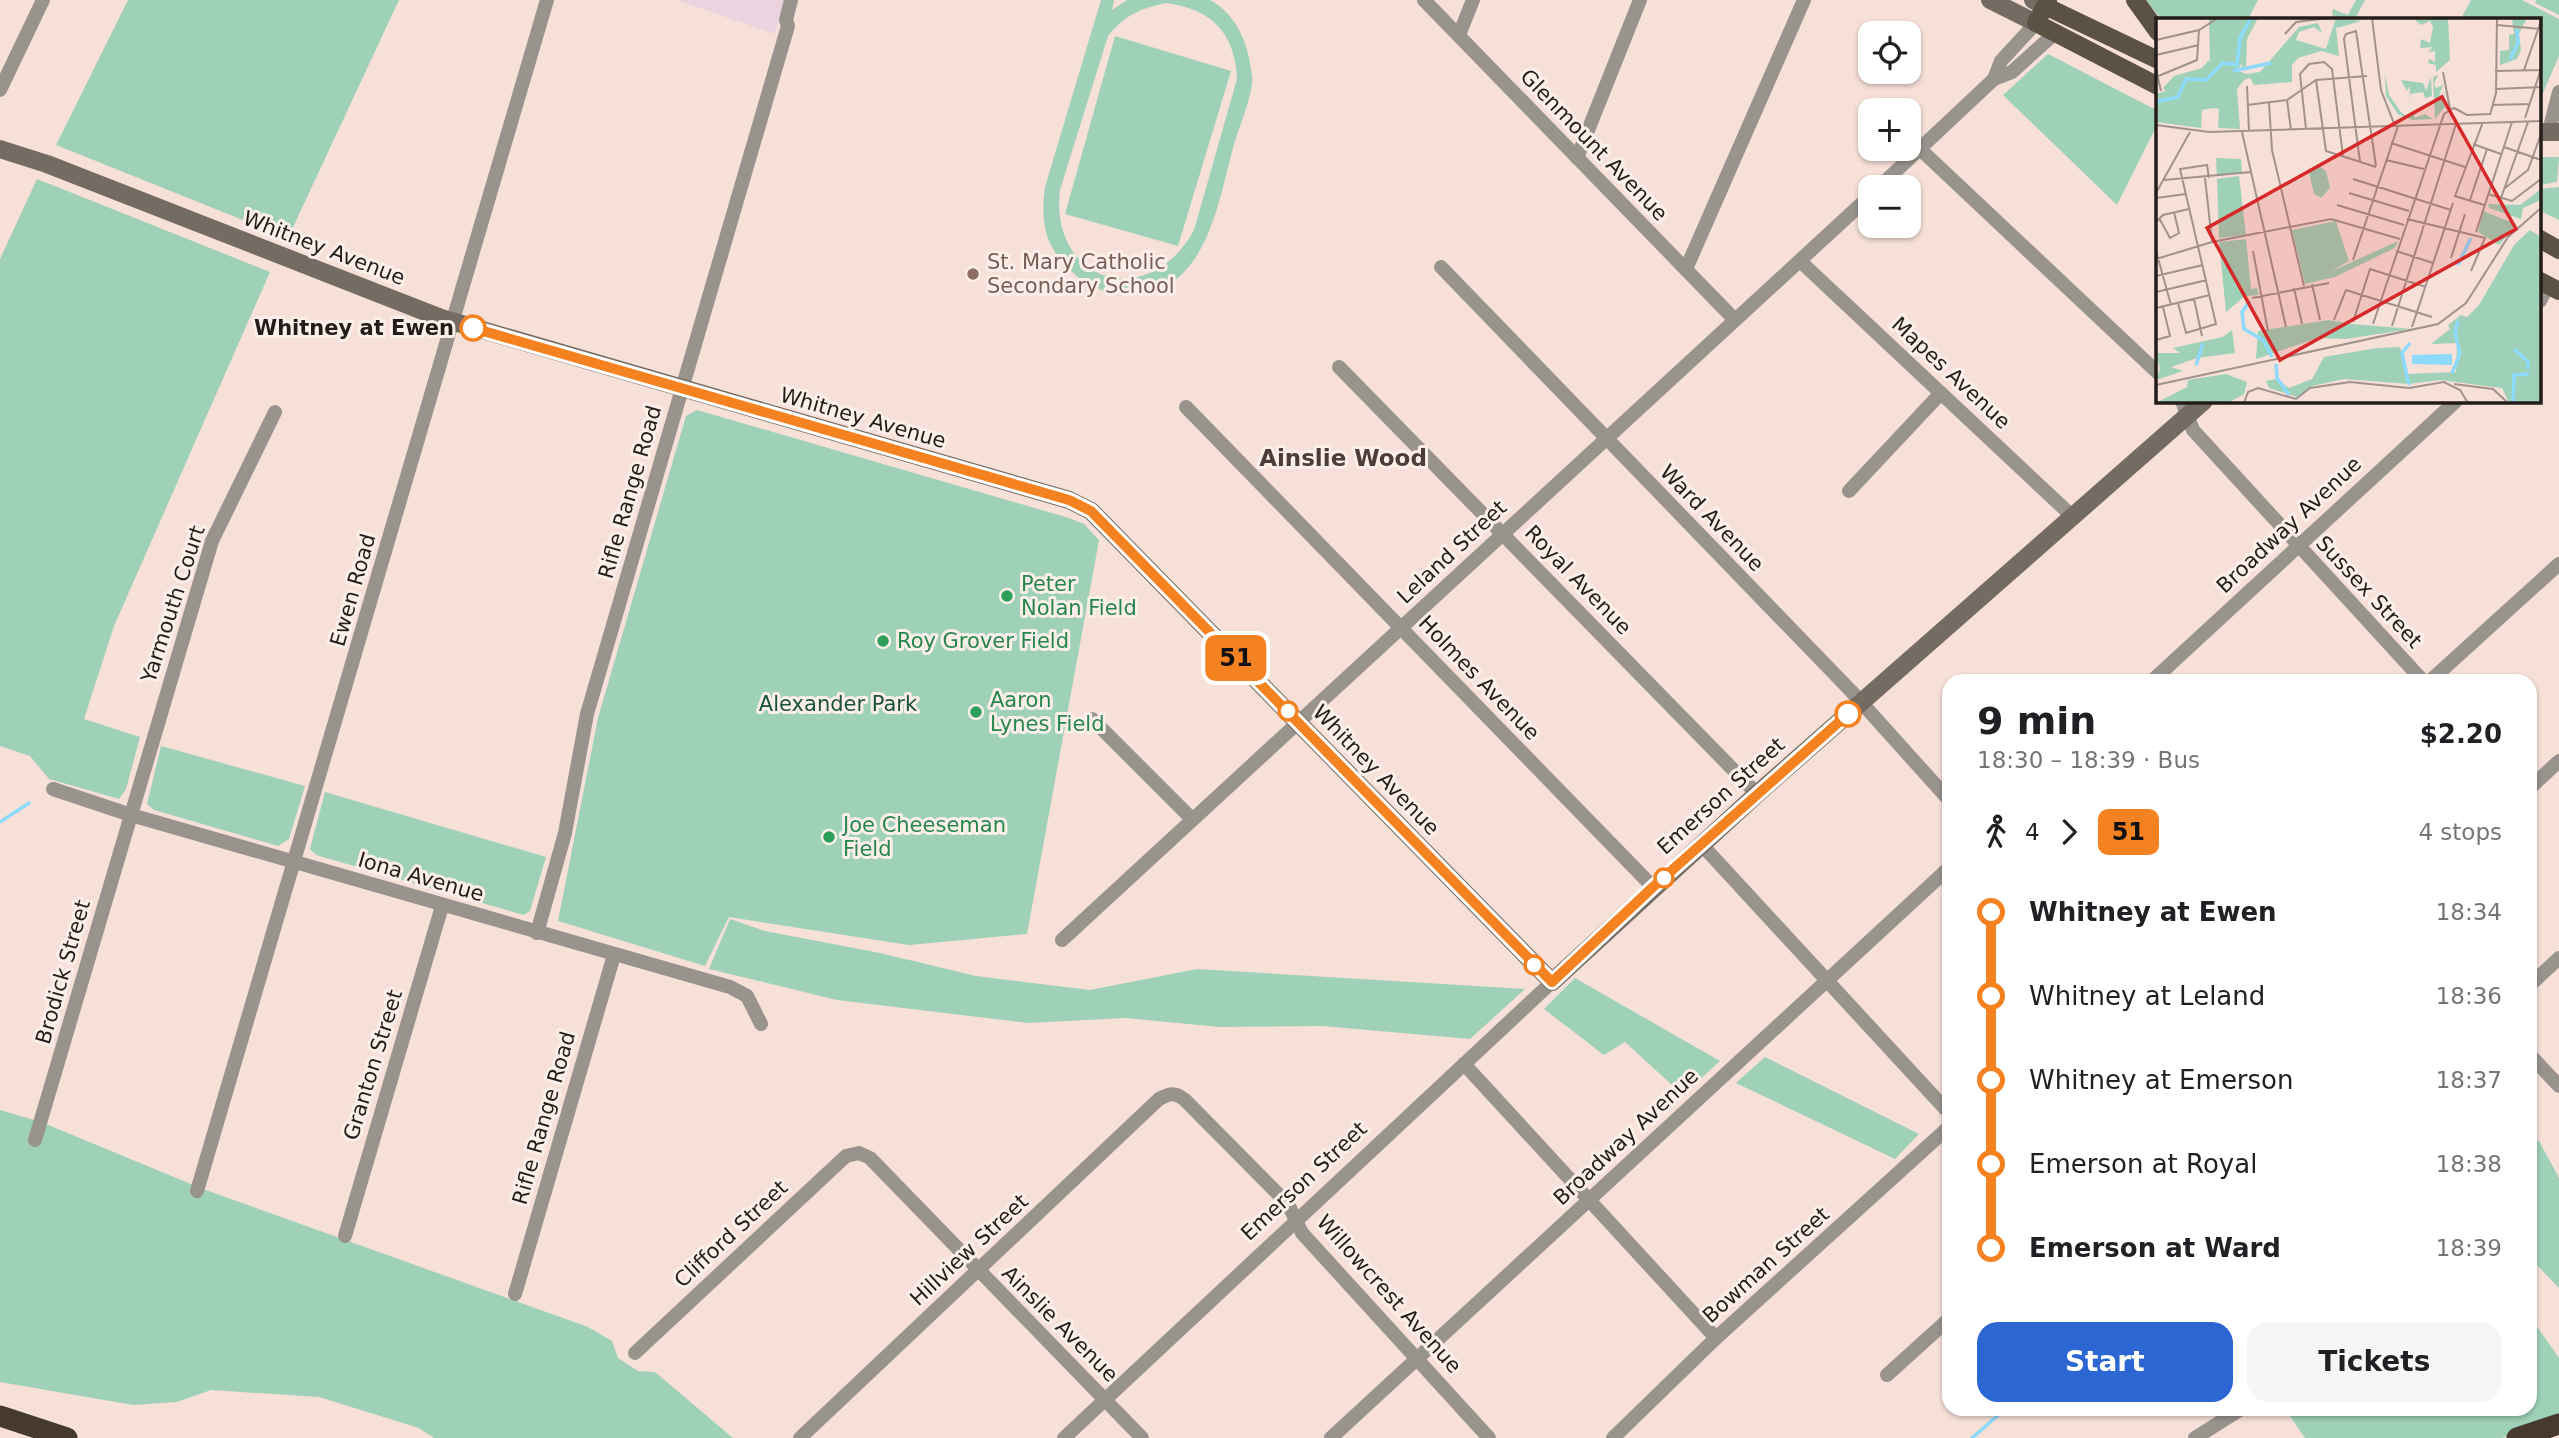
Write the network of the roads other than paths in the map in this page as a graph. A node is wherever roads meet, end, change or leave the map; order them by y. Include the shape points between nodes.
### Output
1 (43, 0) edge
2 (547, 0) edge
3 (791, 0) edge
4 (802, 0) edge
5 (1424, 0) edge
6 (1473, 0) edge
7 (1640, 0) edge
8 (1804, 0) edge
9 (1990, 0) edge
10 (2135, 0) edge
11 (2042, 2) edge
12 (2067, 8) edge
13 (2036, 23) junction
14 (788, 26) junction
15 (2156, 29) edge
16 (2054, 33) junction
17 (1459, 35) junction
18 (2156, 59) edge
19 (1994, 79) junction
20 (2156, 85) edge
21 (0, 90) edge
22 (2559, 92) edge
23 (2549, 132) edge
24 (1921, 148) edge
25 (0, 149) edge
26 (1921, 150) edge
27 (1577, 158) junction
28 (1907, 161) edge
29 (1892, 175) edge
30 (1858, 207) edge
31 (2542, 240) edge
32 (2559, 250) edge
33 (1800, 261) junction
34 (1441, 267) dead end
35 (1686, 269) junction
36 (1734, 319) junction
37 (453, 321) junction
38 (1339, 367) dead end
39 (2156, 371) edge
40 (682, 390) junction
41 (1941, 393) junction
42 (2455, 402) edge
43 (1186, 407) dead end
44 (2185, 408) edge
45 (275, 412) dead end
46 (1606, 438) junction
47 (1849, 491) dead end
48 (2073, 517) junction
49 (1503, 533) junction
50 (2298, 545) junction
51 (2559, 564) edge
52 (1401, 628) junction
53 (2160, 674) edge
54 (2417, 674) edge
55 (2438, 674) edge
56 (1861, 703) junction
57 (1092, 719) dead end
58 (1298, 722) junction
59 (2559, 761) edge
60 (2537, 781) edge
61 (53, 789) dead end
62 (1942, 792) edge
63 (1757, 794) junction
64 (131, 815) junction
65 (1192, 819) junction
66 (1702, 845) junction
67 (295, 862) junction
68 (1942, 874) edge
69 (1653, 887) junction
70 (442, 906) junction
71 (537, 933) junction
72 (1062, 940) dead end
73 (614, 955) junction
74 (2559, 958) edge
75 (2537, 978) edge
76 (1827, 980) junction
77 (1552, 982) junction
78 (761, 1024) dead end
79 (2537, 1062) edge
80 (1464, 1064) junction
81 (2559, 1086) edge
82 (1169, 1094) joint
83 (1942, 1105) edge
84 (1942, 1133) edge
85 (35, 1140) dead end
86 (859, 1153) joint
87 (197, 1191) dead end
88 (1588, 1200) junction
89 (1296, 1220) junction
90 (345, 1236) dead end
91 (978, 1271) junction
92 (515, 1294) dead end
93 (1942, 1325) edge
94 (1716, 1338) junction
95 (635, 1353) dead end
96 (1418, 1358) junction
97 (1887, 1375) dead end
98 (1105, 1399) junction
99 (0, 1416) edge
100 (2230, 1416) edge
101 (2559, 1424) edge
102 (67, 1438) edge
103 (800, 1438) edge
104 (1064, 1438) edge
105 (1142, 1438) edge
106 (1331, 1438) edge
107 (1489, 1438) edge
108 (1613, 1438) edge
109 (2195, 1438) edge
110 (2517, 1438) edge

1 - 21 street
2 - 37 street, Ewen Road
3 - 14 street, Rifle Range Road
4 - 14 street, Rifle Range Road via 794,23
5 - 17 street, Glenmount Avenue
6 - 17 street
7 - 27 street
8 - 35 street
9 - 13 street
10 - 15 main road
11 - 12 main road
11 - 13 main road
12 - 16 main road
12 - 18 main road
13 - 16 main road
13 - 19 street via 2001,61
14 - 40 street, Rifle Range Road
16 - 19 street via 2012,72
16 - 20 main road
17 - 27 street, Glenmount Avenue
19 - 24 street
22 - 23 street
25 - 37 street, Whitney Avenue
26 - 39 street
27 - 35 street, Glenmount Avenue
28 - 29 street
30 - 33 street, Leland Street
31 - 32 main road
33 - 36 street, Leland Street
33 - 41 street, Mapes Avenue
34 - 46 street, Ward Avenue
35 - 36 street, Glenmount Avenue
36 - 46 street, Leland Street
37 - 40 street, Whitney Avenue
37 - 67 street, Ewen Road
38 - 49 street, Royal Avenue
40 - 58 street, Whitney Avenue via 1069,500 1091,511
40 - 71 street, Rifle Range Road via 587,714 565,833
41 - 47 street
41 - 48 street, Mapes Avenue
42 - 50 street, Broadway Avenue
43 - 52 street, Holmes Avenue
44 - 48 street, Emerson Street
44 - 50 street, Sussex Street via 2193,430
45 - 64 street, Yarmouth Court via 212,541
46 - 49 street, Leland Street
46 - 56 street, Ward Avenue
48 - 56 street, Emerson Street
49 - 52 street, Leland Street
49 - 63 street, Royal Avenue
50 - 53 street, Broadway Avenue
50 - 54 street, Sussex Street
51 - 55 street
52 - 58 street, Leland Street
52 - 69 street, Holmes Avenue
56 - 62 street, Ward Avenue
56 - 63 street, Emerson Street
57 - 65 street
58 - 65 street, Leland Street
58 - 77 street, Whitney Avenue
59 - 60 street
61 - 64 street, Iona Avenue
63 - 66 street, Emerson Street
64 - 67 street, Iona Avenue
64 - 85 street, Brodick Street
65 - 72 street, Leland Street
66 - 69 street, Emerson Street
66 - 76 street
67 - 70 street, Iona Avenue
67 - 87 street, Ewen Road
68 - 76 street, Broadway Avenue
69 - 77 street, Emerson Street
70 - 71 street, Iona Avenue
70 - 90 street, Granton Street
71 - 73 street, Iona Avenue
73 - 78 street, Iona Avenue via 730,987 747,996
73 - 92 street, Rifle Range Road
74 - 75 street
76 - 83 street
76 - 88 street, Broadway Avenue
77 - 80 street, Emerson Street
79 - 81 street
80 - 88 street
80 - 89 street, Emerson Street
82 - 89 street, Willowcrest Avenue via 1185,1100 1288,1204
82 - 91 street, Hillview Street
84 - 94 street, Bowman Street
86 - 91 street, Ainslie Avenue via 870,1158
86 - 95 street, Clifford Street via 846,1156
88 - 94 street
88 - 96 street, Broadway Avenue
89 - 96 street, Willowcrest Avenue via 1303,1235
89 - 98 street, Emerson Street
91 - 98 street, Ainslie Avenue
91 - 103 street, Hillview Street
93 - 97 street
94 - 108 street, Bowman Street
96 - 106 street, Broadway Avenue
96 - 107 street, Willowcrest Avenue
98 - 104 street, Emerson Street
98 - 105 street, Ainslie Avenue
99 - 102 highway
100 - 109 street
101 - 110 highway

